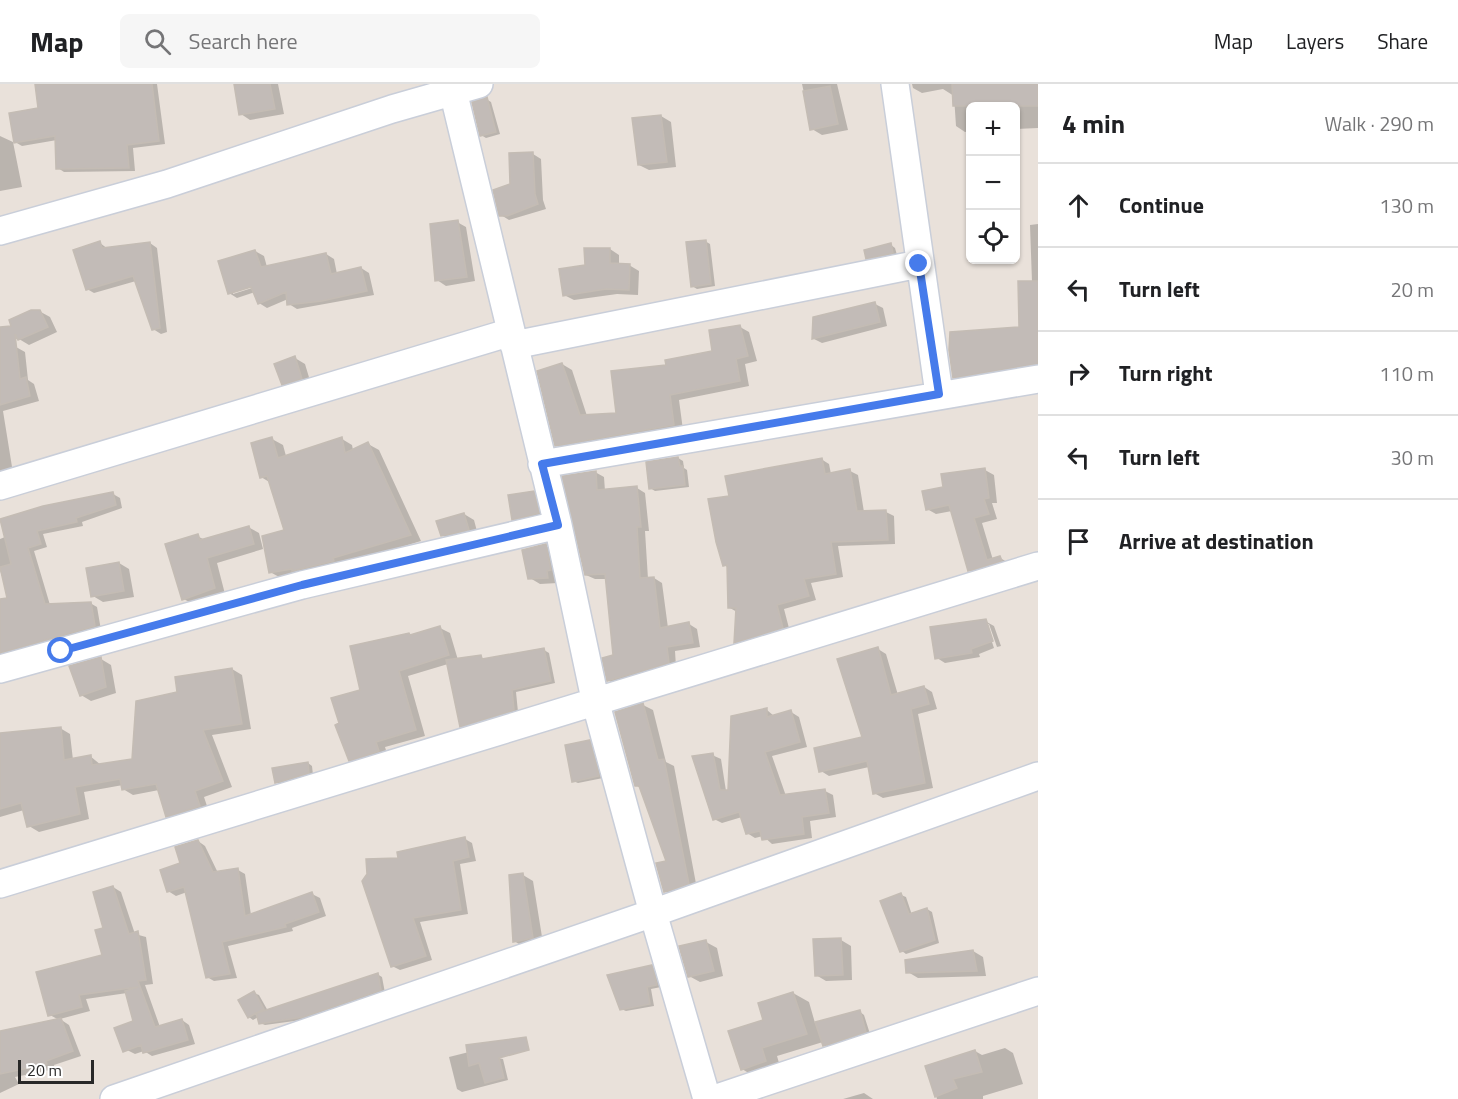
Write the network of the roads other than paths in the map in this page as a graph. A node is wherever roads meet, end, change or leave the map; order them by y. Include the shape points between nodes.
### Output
1 (479, 84) edge
2 (895, 84) edge
3 (453, 91) junction
4 (0, 231) edge
5 (919, 264) junction
6 (512, 339) junction
7 (1038, 379) edge
8 (939, 394) junction
9 (542, 464) junction
10 (0, 486) edge
11 (558, 525) junction
12 (1038, 566) edge
13 (0, 669) edge
14 (596, 704) junction
15 (1038, 776) edge
16 (0, 884) edge
17 (653, 913) junction
18 (1038, 991) edge
19 (114, 1099) edge
20 (708, 1099) edge
21 (714, 1099) edge

1 - 3 street
2 - 5 street
3 - 4 street via 167,184
3 - 6 street
5 - 6 street
5 - 8 street
6 - 9 street
6 - 10 street
7 - 8 street
8 - 9 street
9 - 11 street
11 - 13 street via 302,585
11 - 14 street
12 - 14 street
14 - 16 street
14 - 17 street
15 - 17 street
17 - 19 street
17 - 20 street
18 - 21 street

